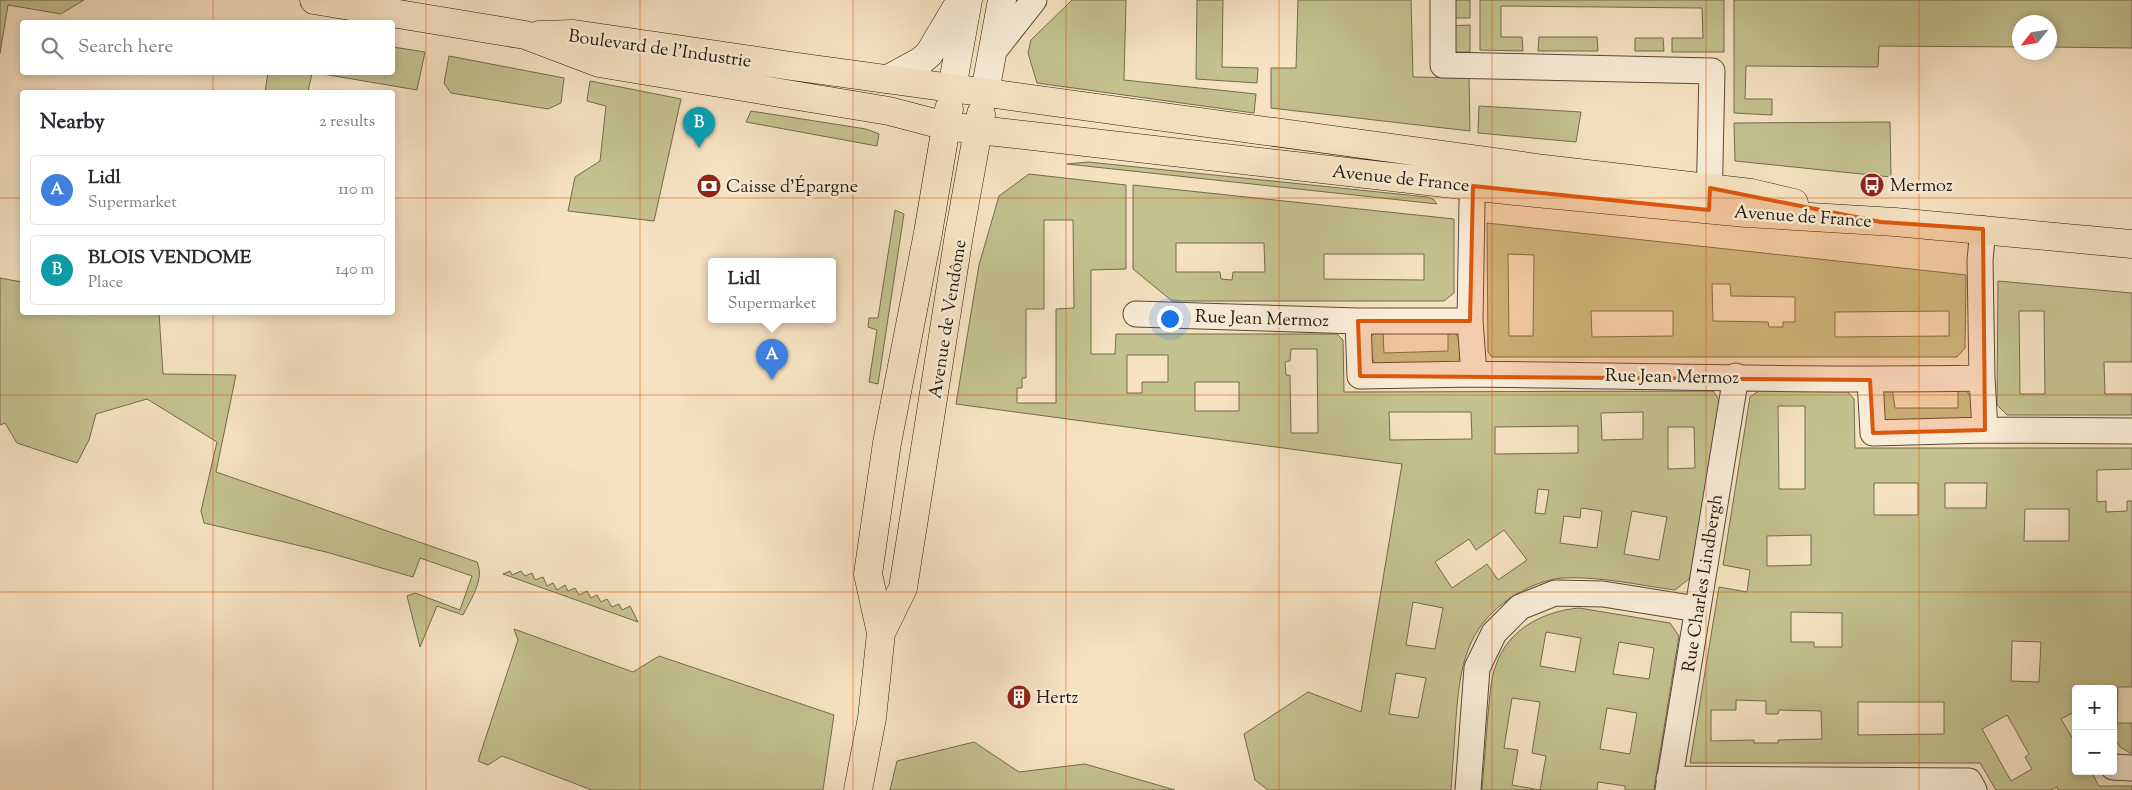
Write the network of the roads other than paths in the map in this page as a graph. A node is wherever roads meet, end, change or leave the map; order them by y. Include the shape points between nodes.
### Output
1 (314, 0) edge
2 (961, 0) edge
3 (968, 0) edge
4 (1002, 0) edge
5 (1034, 0) edge
6 (1443, 0) edge
7 (525, 35) junction
8 (993, 52) junction
9 (888, 79) junction
10 (952, 88) junction
11 (985, 92) junction
12 (946, 126) junction
13 (978, 130) junction
14 (1477, 159) junction
15 (1473, 186) junction
16 (1709, 199) junction
17 (1983, 230) junction
18 (2132, 244) edge
19 (1136, 314) dead end
20 (1470, 321) junction
21 (1358, 322) junction
22 (1474, 374) junction
23 (1736, 376) junction
24 (1982, 378) junction
25 (1870, 380) junction
26 (1985, 430) junction
27 (2132, 431) edge
28 (1697, 609) junction
29 (881, 633) junction
30 (2117, 767) edge
31 (2132, 768) edge
32 (1669, 784) edge
33 (1832, 784) edge
34 (858, 790) edge
35 (1468, 790) edge
36 (1974, 790) edge

1 - 7 main road
2 - 9 main road via 929,54
3 - 10 main road, Avenue de Vendôme
4 - 8 main road, Avenue de Vendôme
5 - 8 street
6 - 16 street via 1443,66 1712,72
7 - 9 main road, Boulevard de l'Industrie via 574,34
7 - 12 main road, Boulevard de l'Industrie via 599,63 889,111
8 - 11 main road, Avenue de Vendôme
9 - 10 main road, Boulevard de l'Industrie
10 - 11 main road, Boulevard de l'Industrie
10 - 12 main road, Avenue de Vendôme
11 - 13 main road, Avenue de Vendôme
11 - 14 main road, Avenue de France
12 - 13 main road, Avenue de France
12 - 29 main road, Avenue de Vendôme via 887,443 868,574
13 - 15 main road, Avenue de France
13 - 29 main road, Avenue de Vendôme via 903,588
14 - 15 street
14 - 16 main road, Avenue de France
15 - 16 main road, Avenue de France
15 - 20 street
16 - 17 main road, Avenue de France via 1881,222
17 - 18 main road, Avenue de France
17 - 24 street via 1980,260
19 - 21 street, Rue Jean Mermoz
20 - 21 street, Rue Jean Mermoz
20 - 22 street
21 - 22 street, Rue Jean Mermoz via 1360,376
22 - 23 street, Rue Jean Mermoz
23 - 25 street, Rue Jean Mermoz
23 - 28 street, Rue Charles Lindbergh
24 - 25 street, Rue Jean Mermoz
24 - 26 street
25 - 26 street via 1873,433
26 - 27 street
28 - 32 street, Rue Charles Lindbergh
28 - 35 street via 1603,594 1555,593 1520,607 1494,633 1477,668
29 - 34 main road, Avenue de Vendôme via 872,718
30 - 31 street
32 - 33 street
33 - 36 street via 1969,781

